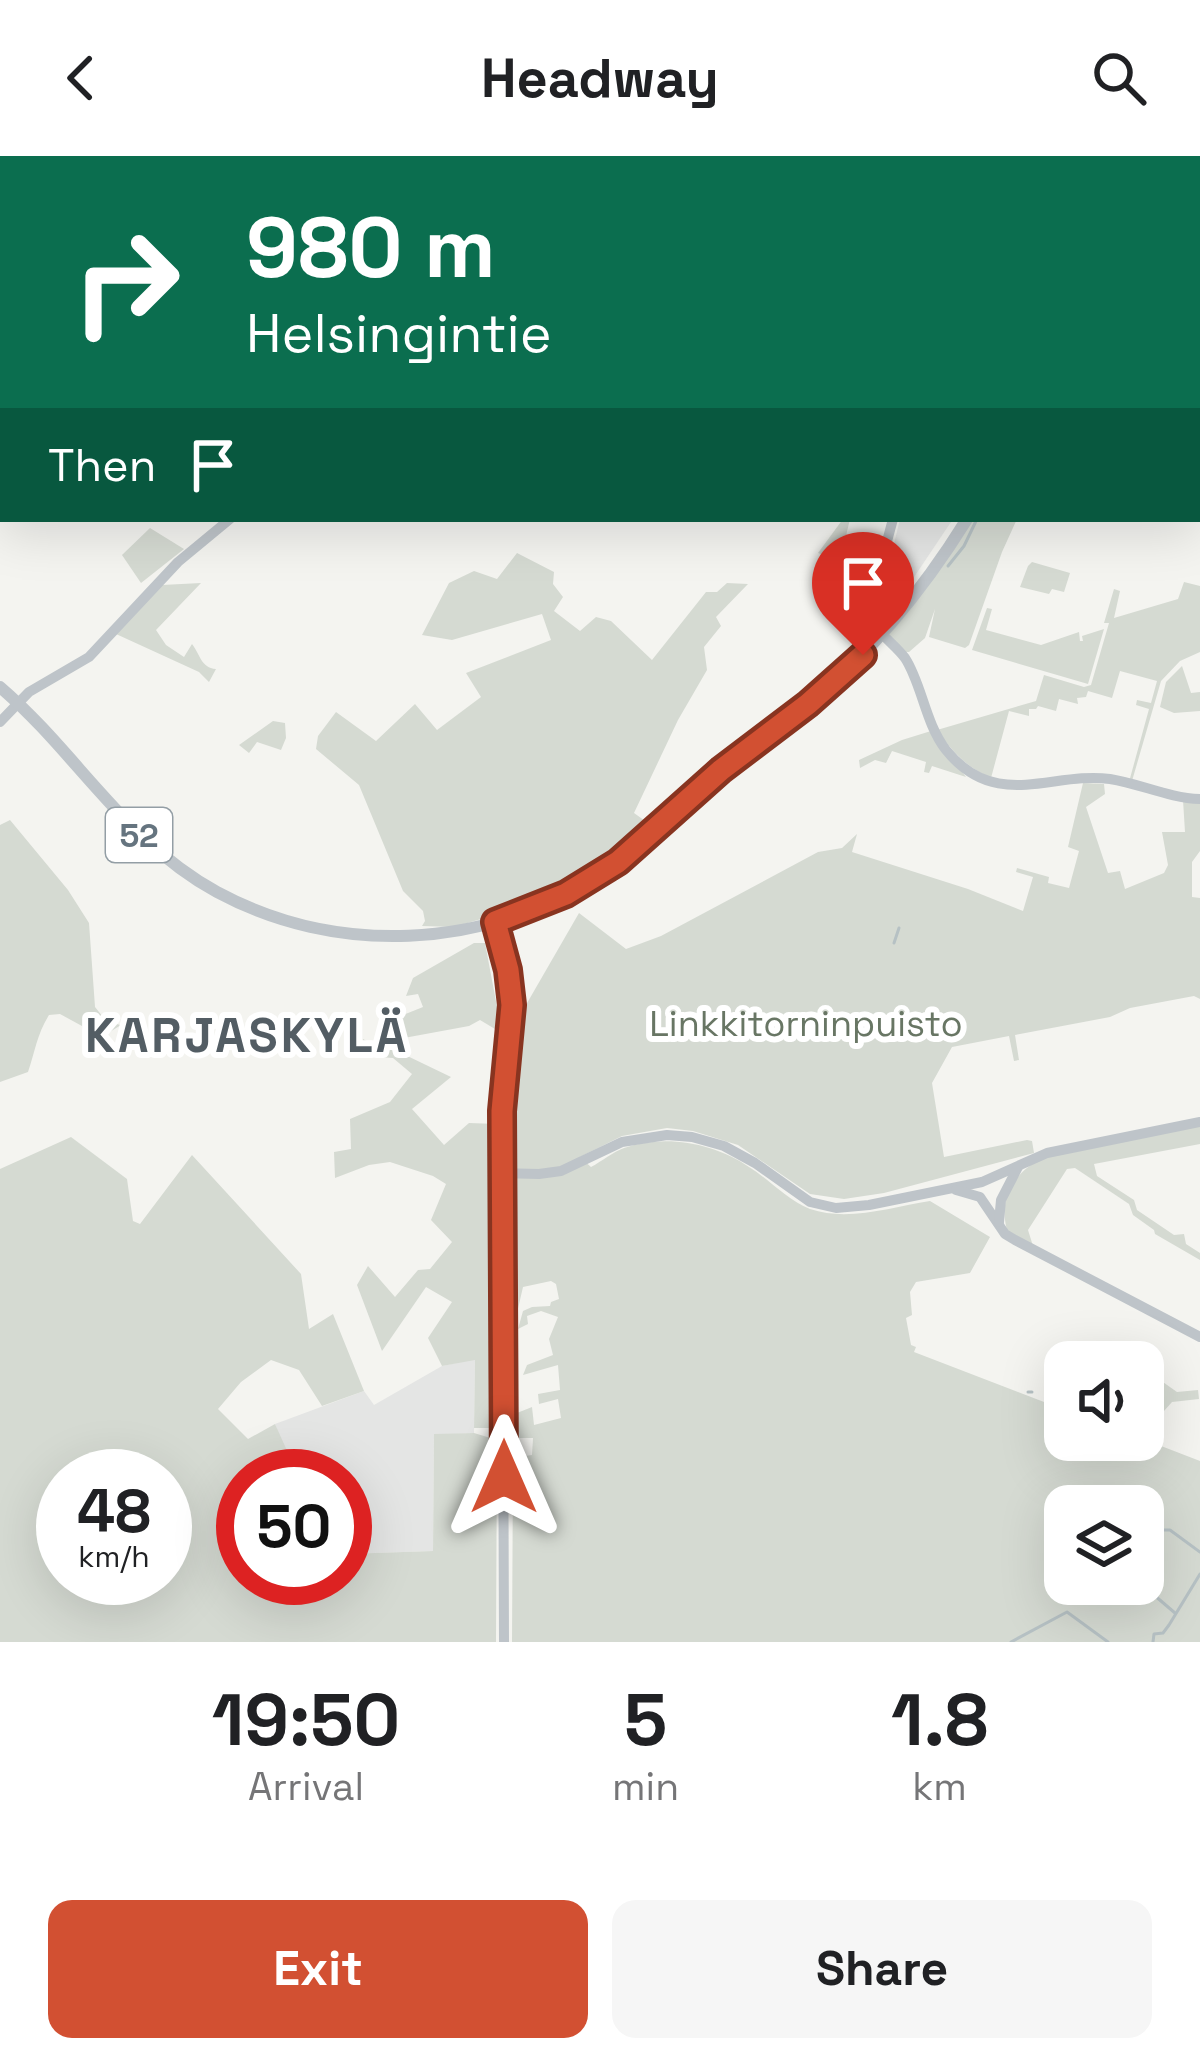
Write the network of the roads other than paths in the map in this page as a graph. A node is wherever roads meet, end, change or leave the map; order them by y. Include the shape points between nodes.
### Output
1 (226, 522) edge
2 (891, 522) edge
3 (965, 522) edge
4 (0, 687) edge
5 (0, 722) edge
6 (1200, 799) edge
7 (495, 922) junction
8 (1200, 1122) edge
9 (1022, 1163) junction
10 (502, 1173) junction
11 (988, 1180) junction
12 (951, 1189) junction
13 (1003, 1195) junction
14 (983, 1200) junction
15 (999, 1225) junction
16 (1200, 1336) edge
17 (504, 1642) edge

1 - 5 street via 89,657 29,692
2 - 6 street via 874,620 905,659 955,760 1017,785 1108,779
3 - 7 main road, 52 via 893,625 808,704 607,870
4 - 7 main road, 52 via 123,819 218,892 338,933 437,934
7 - 10 street via 512,1005
8 - 9 street
9 - 11 street
9 - 13 street
10 - 12 street via 561,1171 622,1142 667,1135 724,1146 799,1197 836,1208
10 - 17 street
11 - 12 street
11 - 13 street via 1002,1182
11 - 14 street via 979,1189
12 - 14 street
13 - 14 street via 994,1204
13 - 15 street
14 - 15 street
15 - 16 street

